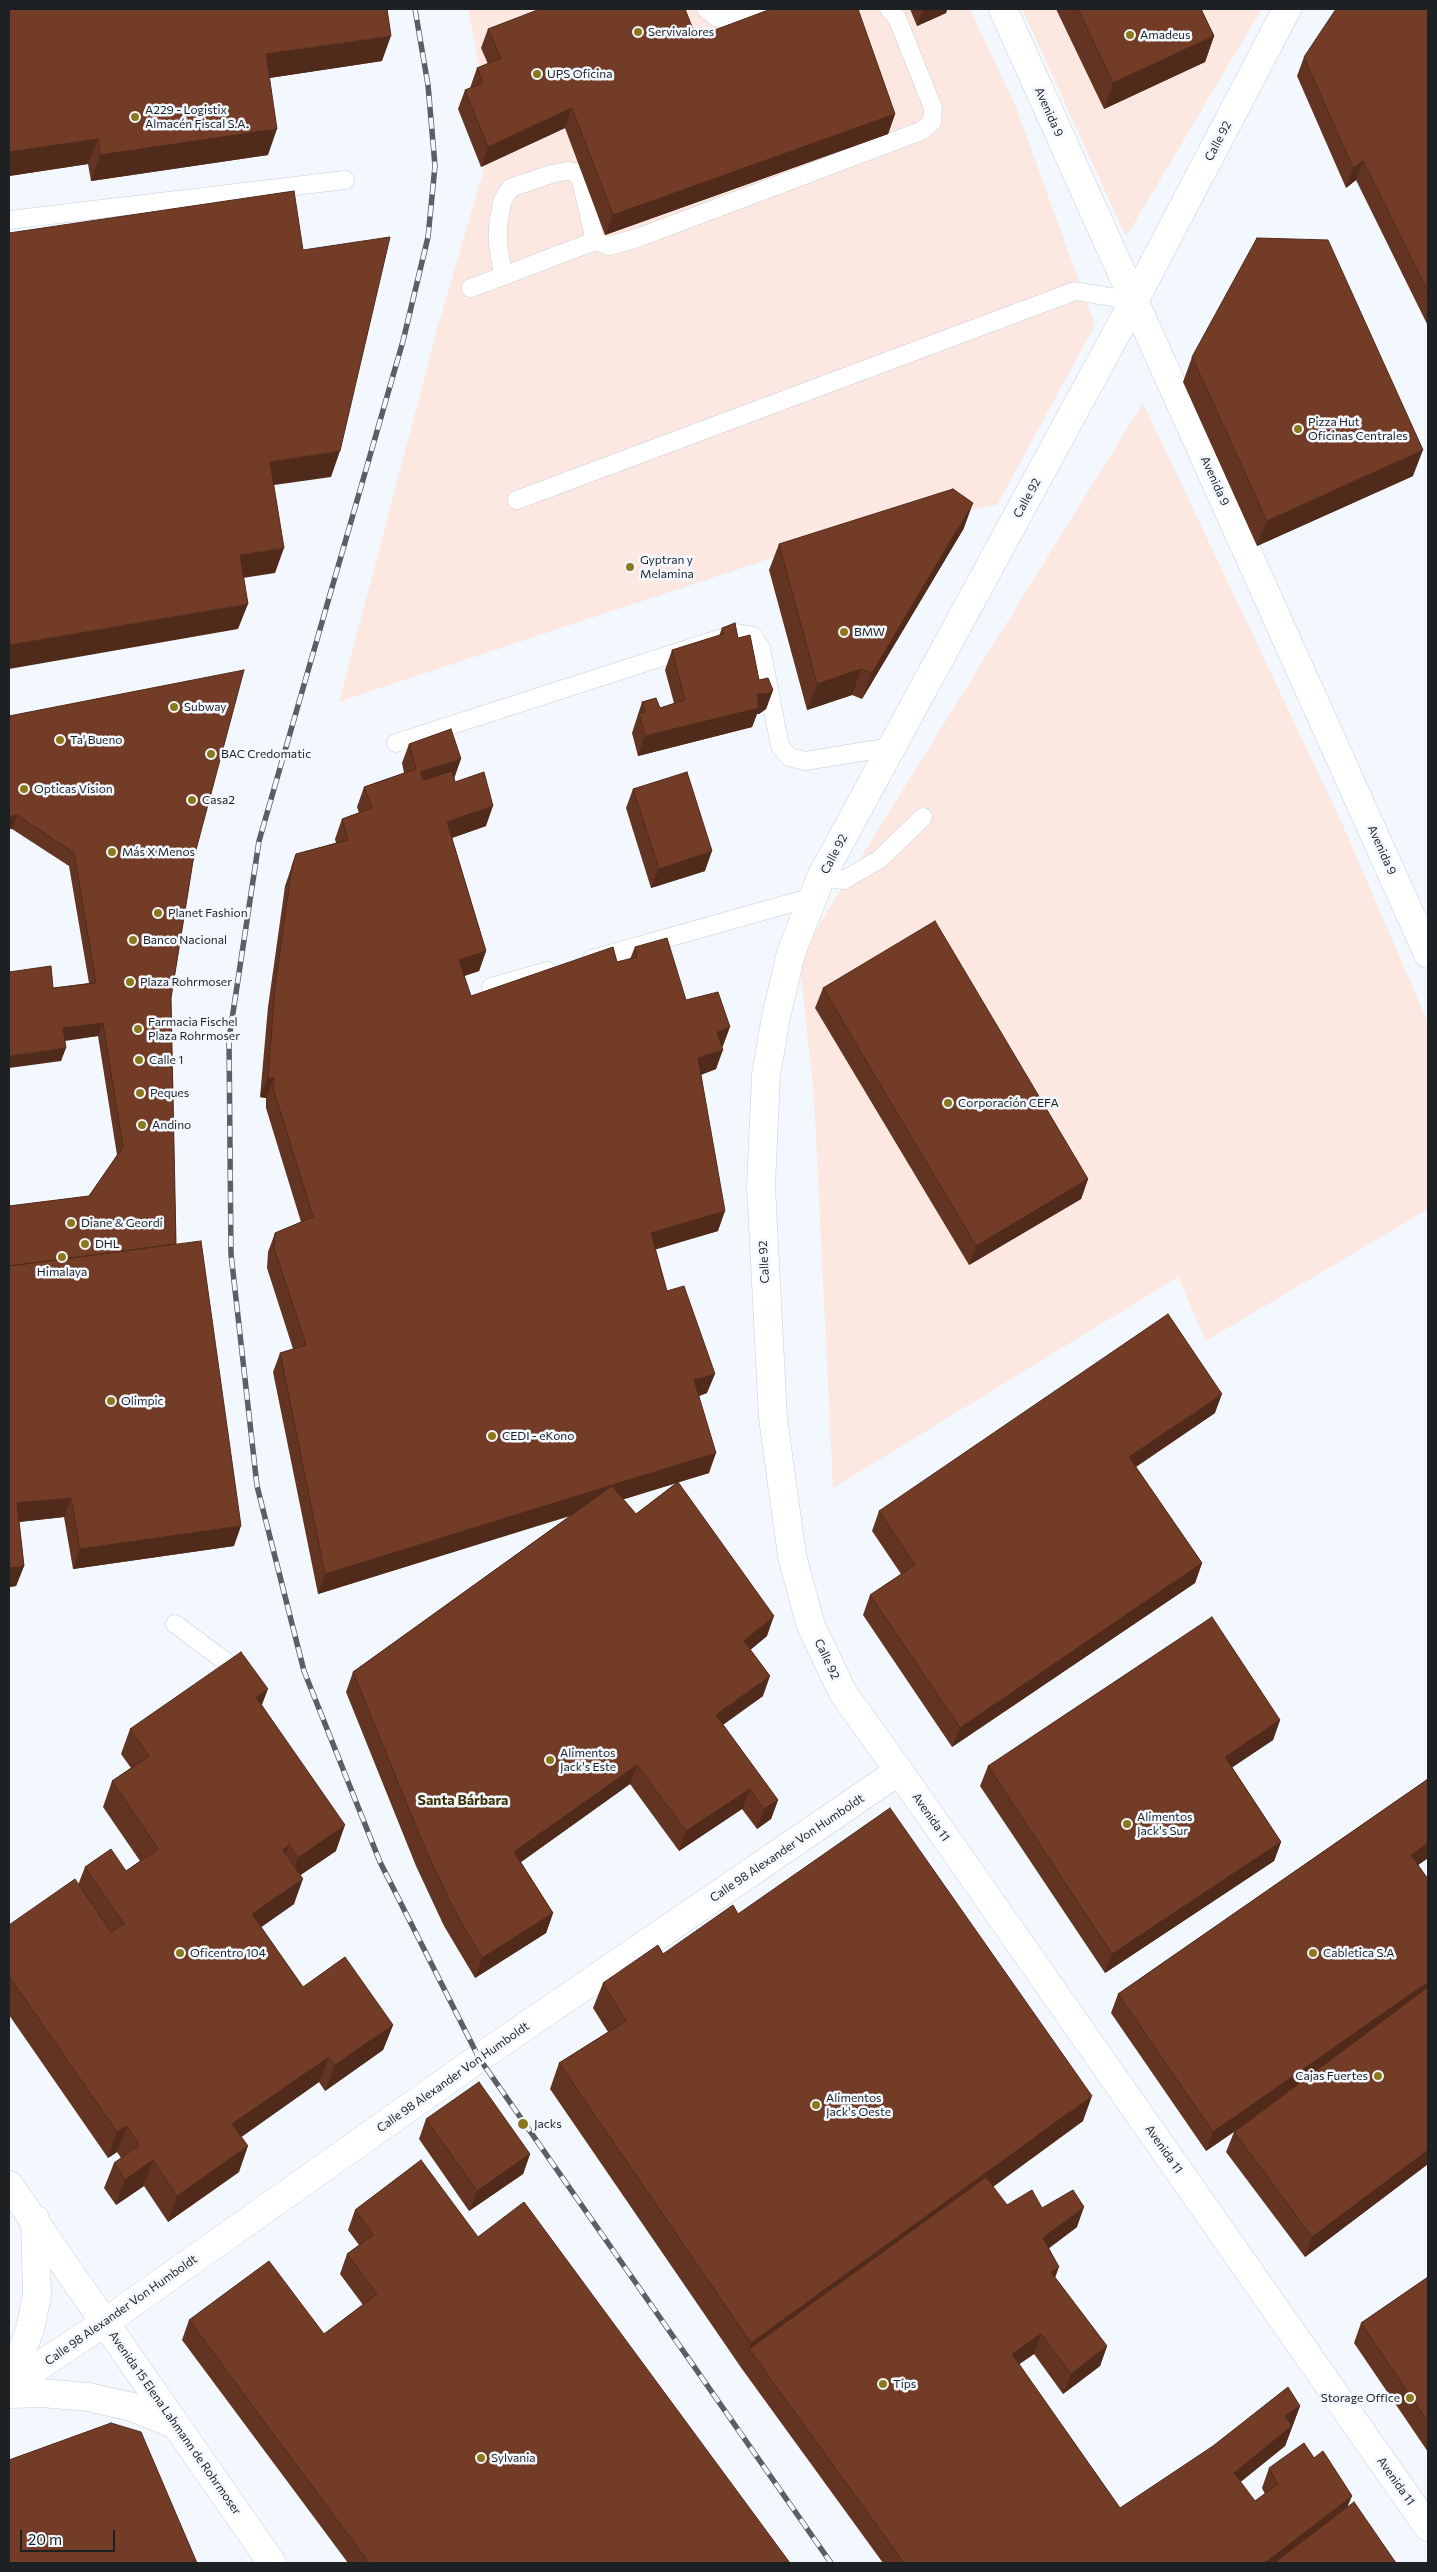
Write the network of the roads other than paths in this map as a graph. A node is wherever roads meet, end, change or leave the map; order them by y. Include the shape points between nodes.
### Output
1 (706, 9) edge
2 (771, 9) edge
3 (889, 9) edge
4 (1003, 9) edge
5 (1287, 9) edge
6 (345, 180) dead end
7 (9, 220) edge
8 (595, 241) junction
9 (503, 276) junction
10 (472, 288) dead end
11 (1134, 301) junction
12 (517, 500) dead end
13 (396, 743) dead end
14 (891, 748) junction
15 (923, 817) dead end
16 (817, 887) junction
17 (1428, 954) edge
18 (491, 987) edge
19 (175, 1624) dead end
20 (253, 1693) edge
21 (899, 1771) junction
22 (9, 2185) edge
23 (35, 2219) junction
24 (104, 2323) junction
25 (9, 2375) edge
26 (9, 2386) edge
27 (9, 2394) edge
28 (174, 2424) junction
29 (1428, 2527) edge
30 (272, 2563) edge

1 - 2 lane via 718,18 744,17
3 - 8 lane via 897,18 933,108 932,122 921,130 640,237 609,246
4 - 11 street, Avenida 9
5 - 11 street, Calle 92
6 - 7 lane
8 - 9 lane
8 - 9 lane via 581,180 575,172 527,181 510,188 502,202 498,244
9 - 10 lane
11 - 12 lane via 1075,291
11 - 14 street, Calle 92
11 - 17 street, Avenida 9
13 - 14 lane via 737,633 753,636 761,648 780,746 789,757 805,761
14 - 16 street, Calle 92
15 - 16 lane via 880,859 844,880
16 - 18 lane
16 - 21 street, Calle 92 via 791,953 766,1075 761,1186 773,1418 792,1556 811,1626 843,1693
19 - 20 lane via 245,1676
21 - 24 street, Calle 98 Alexander Von Humboldt via 479,2058
21 - 29 street, Avenida 11
22 - 23 street, Avenida 15 Elena Lahmann de Rohrmoser
23 - 24 street, Avenida 15 Elena Lahmann de Rohrmoser
23 - 25 street via 37,2295 30,2330
24 - 26 street, Calle 98 Alexander Von Humboldt
24 - 28 street, Avenida 15 Elena Lahmann de Rohrmoser
27 - 28 street via 88,2397 132,2407
28 - 30 street, Avenida 15 Elena Lahmann de Rohrmoser

